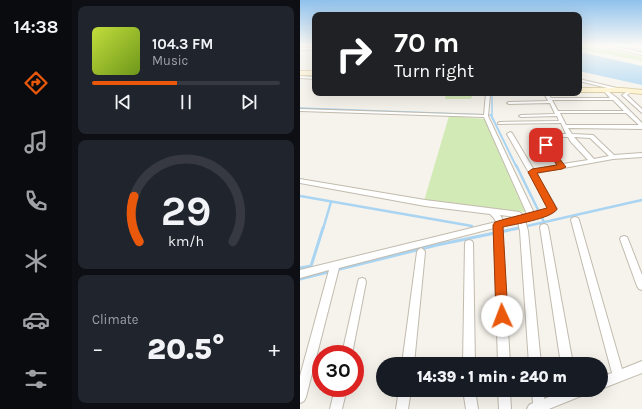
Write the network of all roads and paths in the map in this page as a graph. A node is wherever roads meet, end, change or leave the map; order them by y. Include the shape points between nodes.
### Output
1 (300, 73) edge
2 (312, 73) edge
3 (300, 77) edge
4 (312, 78) edge
5 (582, 81) edge
6 (582, 90) edge
7 (605, 90) junction
8 (622, 90) junction
9 (631, 91) junction
10 (642, 92) edge
11 (490, 96) edge
12 (548, 96) edge
13 (615, 99) junction
14 (550, 100) junction
15 (509, 103) dead end
16 (300, 110) edge
17 (628, 112) junction
18 (642, 112) edge
19 (558, 114) junction
20 (486, 115) junction
21 (521, 116) dead end
22 (500, 123) dead end
23 (564, 124) junction
24 (642, 126) edge
25 (510, 134) dead end
26 (570, 136) junction
27 (642, 156) edge
28 (613, 157) junction
29 (592, 161) junction
30 (562, 167) junction
31 (532, 172) junction
32 (300, 181) edge
33 (493, 213) junction
34 (537, 214) junction
35 (575, 220) dead end
36 (523, 223) junction
37 (544, 227) dead end
38 (498, 229) junction
39 (624, 239) dead end
40 (469, 243) dead end
41 (421, 252) dead end
42 (334, 269) junction
43 (300, 274) edge
44 (362, 282) dead end
45 (642, 286) edge
46 (350, 345) edge
47 (409, 357) edge
48 (469, 357) edge
49 (504, 357) edge
50 (535, 357) edge
51 (566, 357) edge
52 (642, 367) edge
53 (618, 376) junction
54 (608, 380) edge
55 (300, 396) edge
56 (339, 397) edge
57 (404, 397) edge
58 (470, 397) edge
59 (504, 397) edge
60 (537, 397) edge
61 (561, 397) edge
62 (536, 408) edge
63 (336, 409) edge
64 (402, 409) edge
65 (472, 409) edge
66 (505, 409) edge

1 - 2 street
3 - 4 street
5 - 8 street
6 - 7 street
7 - 8 street
7 - 13 street
8 - 9 street
9 - 10 street
9 - 18 street via 624,95
11 - 20 street
12 - 14 street
13 - 14 street
13 - 17 street
14 - 15 street
14 - 19 street
16 - 20 street
17 - 19 street
17 - 24 street
19 - 21 street
19 - 23 street
20 - 34 street
22 - 23 street
23 - 24 street
23 - 26 street
25 - 31 street
26 - 28 street via 591,136
26 - 29 street
26 - 30 street via 537,134
27 - 28 street
28 - 29 street
29 - 30 street
30 - 31 street
31 - 34 street via 553,209
32 - 33 street
33 - 36 street via 519,215
33 - 38 street via 499,219
34 - 36 street
35 - 53 street
36 - 38 street
36 - 50 street
37 - 51 street
38 - 42 street
38 - 49 street
39 - 45 street
40 - 48 street
41 - 47 street
42 - 43 street
42 - 55 street
44 - 46 street
52 - 53 street
53 - 54 street
56 - 63 street
57 - 64 street
58 - 65 street
59 - 66 street
60 - 62 street
61 - 62 street

